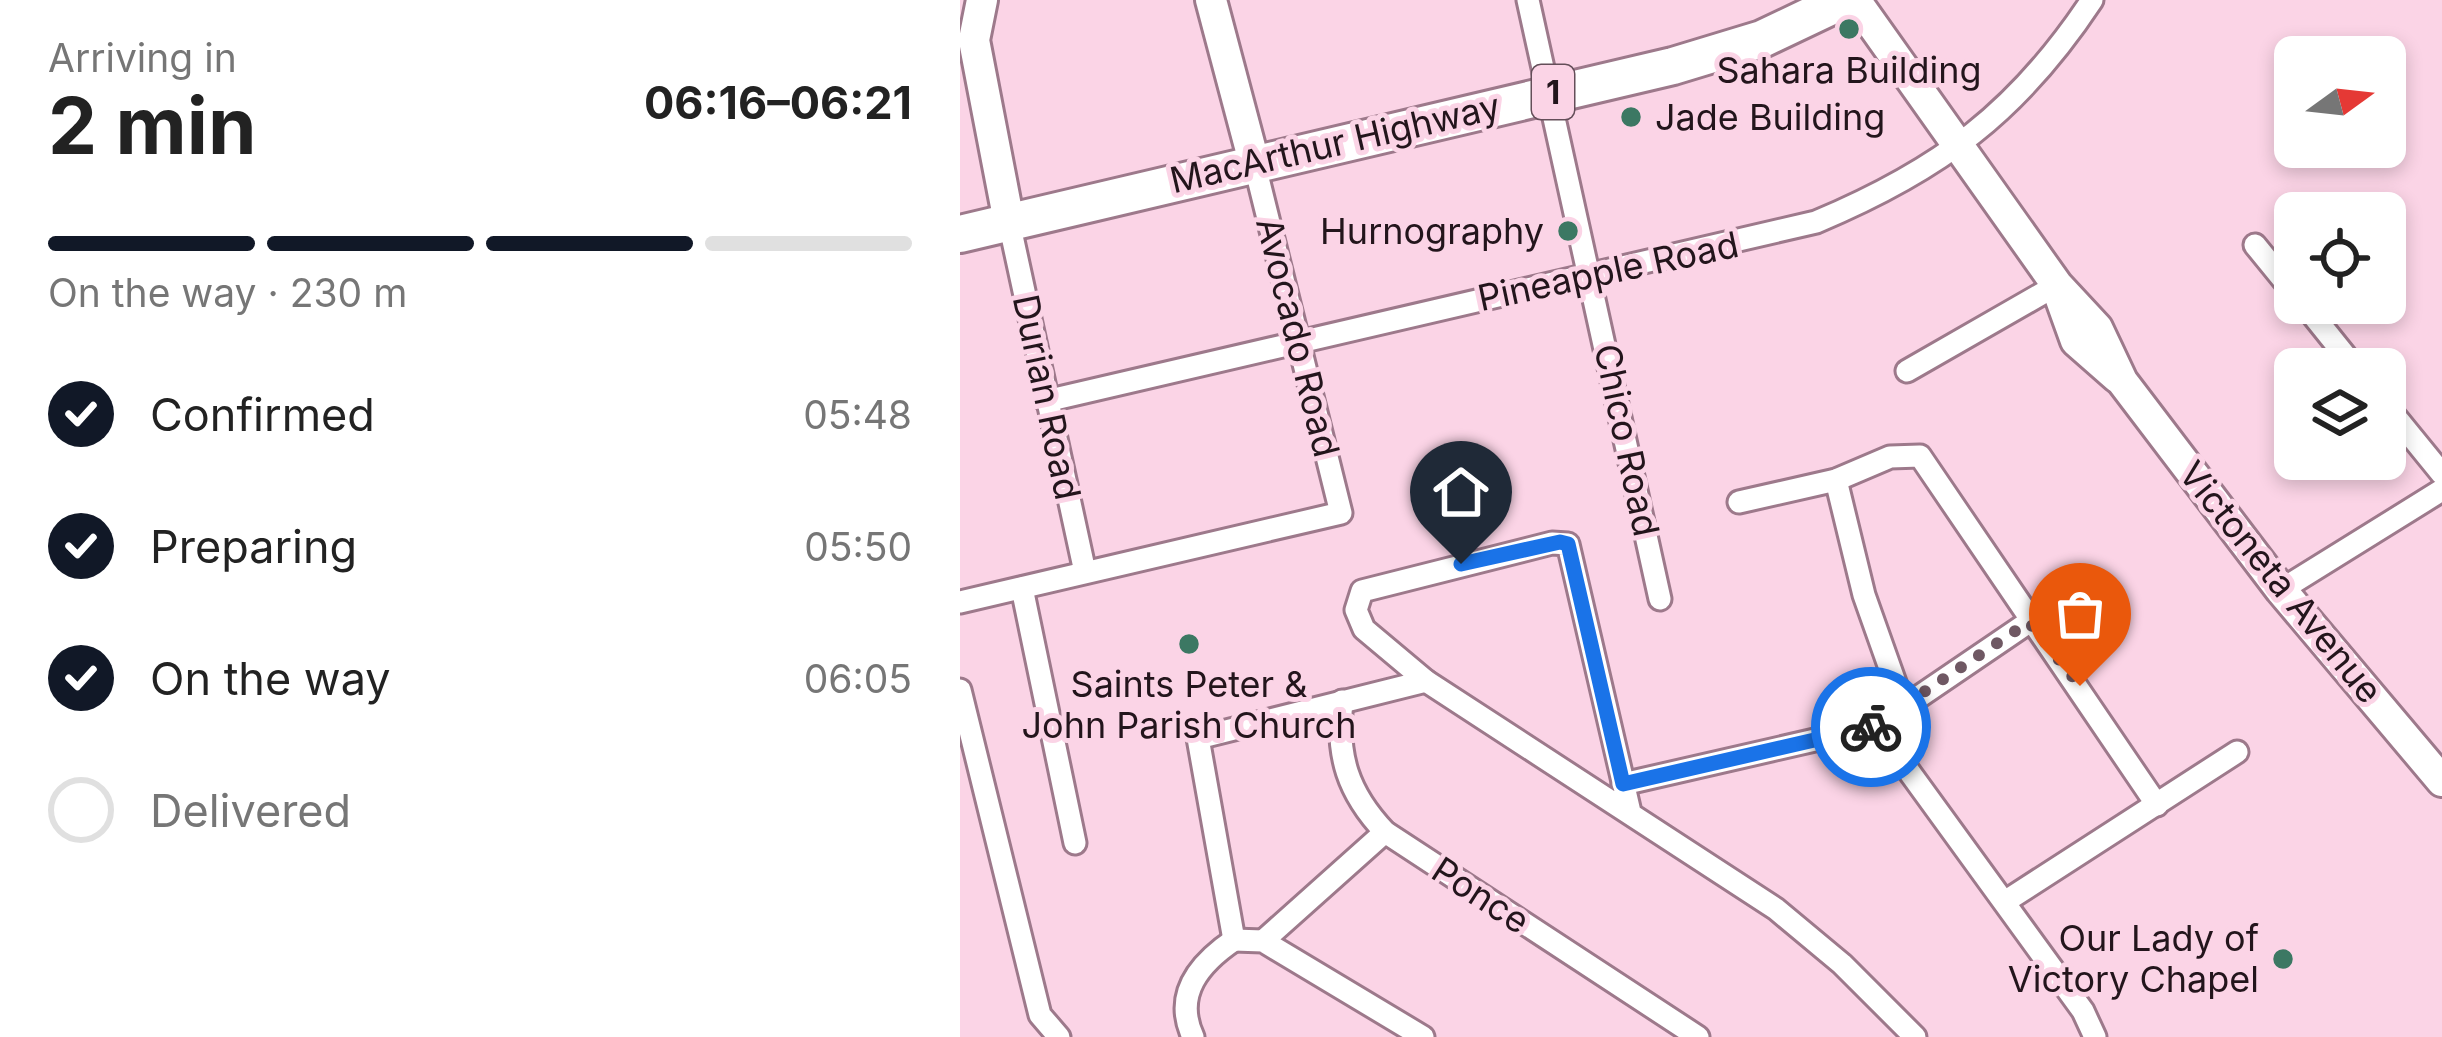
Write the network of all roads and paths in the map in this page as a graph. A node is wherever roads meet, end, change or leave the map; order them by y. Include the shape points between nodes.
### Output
1 (982, 0) edge
2 (1211, 0) edge
3 (1528, 0) edge
4 (1798, 0) edge
5 (1844, 0) edge
6 (1855, 0) edge
7 (2092, 0) edge
8 (967, 38) edge
9 (1549, 83) junction
10 (1958, 147) junction
11 (1251, 152) junction
12 (960, 209) edge
13 (1007, 211) junction
14 (960, 234) edge
15 (2255, 245) dead end
16 (2274, 268) edge
17 (1591, 274) junction
18 (2057, 285) junction
19 (2319, 324) edge
20 (1298, 339) junction
21 (2339, 348) edge
22 (1907, 371) dead end
23 (1046, 401) junction
24 (2406, 430) edge
25 (2442, 474) edge
26 (1836, 480) junction
27 (2442, 490) edge
28 (1739, 502) dead end
29 (1085, 572) junction
30 (1022, 588) junction
31 (2281, 590) junction
32 (1660, 599) dead end
33 (960, 602) edge
34 (2029, 622) junction
35 (1426, 681) junction
36 (960, 690) edge
37 (1342, 701) junction
38 (1903, 705) junction
39 (1876, 726) junction
40 (2236, 752) dead end
41 (2442, 781) edge
42 (1623, 784) junction
43 (2157, 805) junction
44 (1630, 812) junction
45 (1385, 832) junction
46 (1076, 843) dead end
47 (2006, 901) junction
48 (1234, 940) junction
49 (1263, 941) junction
50 (1059, 1037) edge
51 (1193, 1037) edge
52 (1424, 1037) edge
53 (1698, 1037) edge
54 (1915, 1037) edge
55 (2095, 1037) edge

1 - 8 main road
2 - 11 main road
3 - 9 street, Chico Road
4 - 9 highway, MacArthur Highway / 1
5 - 9 highway, MacArthur Highway / 1 via 1725,52
6 - 10 main road, Victoneta Avenue
7 - 10 street, Pineapple Road via 2035,80
8 - 13 main road
9 - 11 highway, MacArthur Highway / 1
9 - 17 street, Chico Road
10 - 17 street, Pineapple Road via 1816,222
10 - 18 main road, Victoneta Avenue
11 - 13 highway, MacArthur Highway / 1
11 - 20 street, Avocado Road
12 - 13 highway, MacArthur Highway / 1
13 - 14 highway, MacArthur Highway / 1
13 - 23 street, Durian Road
15 - 16 street
17 - 20 street, Pineapple Road
17 - 32 street, Chico Road
18 - 22 street
18 - 31 main road, Victoneta Avenue via 2097,328 2122,382
19 - 21 street
20 - 23 street, Pineapple Road
20 - 29 street, Avocado Road via 1340,513
23 - 29 street, Durian Road
24 - 25 street
26 - 28 street
26 - 34 street via 1890,457 1920,456
26 - 38 street
27 - 31 street
29 - 30 street
30 - 33 street
30 - 46 street
31 - 41 main road, Victoneta Avenue
34 - 38 street
34 - 43 street
35 - 37 street
35 - 42 street via 1364,629 1356,610 1362,591 1568,544
35 - 44 street
36 - 50 street via 1040,1015
37 - 45 street, Ponce via 1344,771
37 - 48 street via 1197,740
38 - 39 street
39 - 42 street
39 - 47 street
40 - 43 street
42 - 44 street
43 - 47 street
44 - 54 street via 1776,909
45 - 49 street
45 - 53 street, Ponce
47 - 55 street
48 - 49 street
48 - 51 street via 1206,958 1188,984
49 - 52 street

